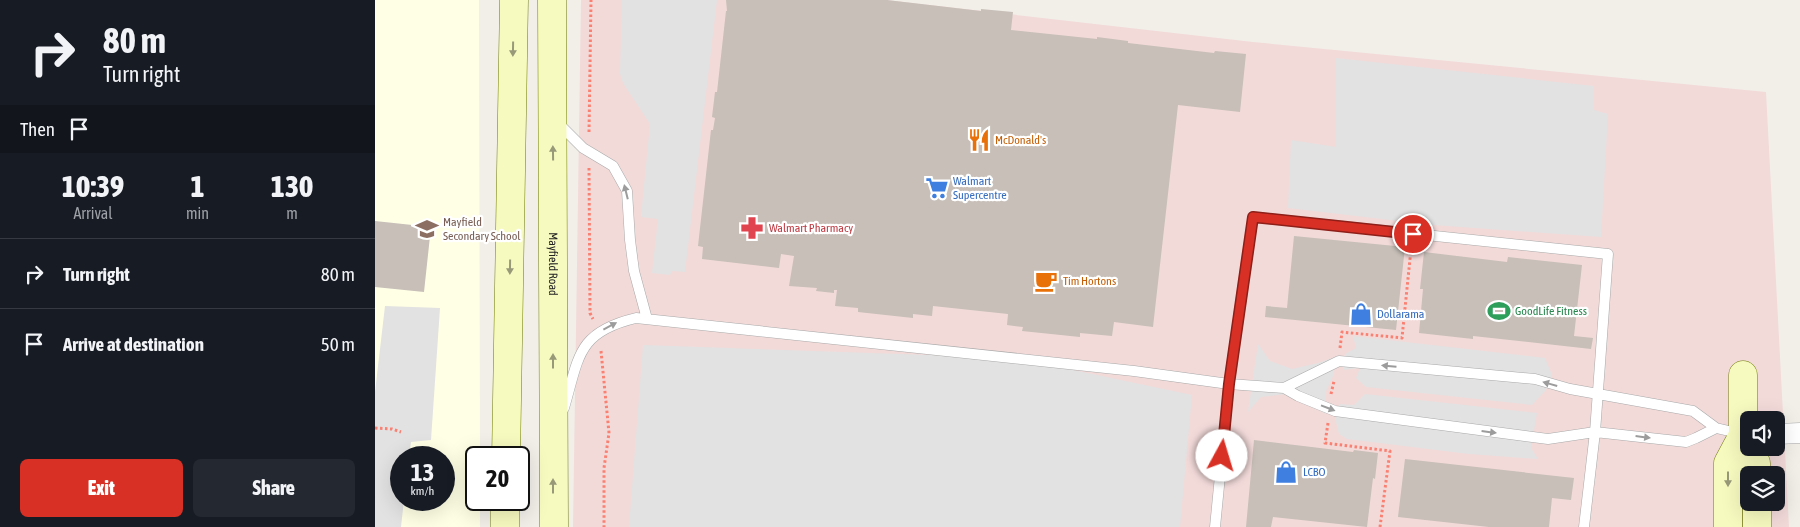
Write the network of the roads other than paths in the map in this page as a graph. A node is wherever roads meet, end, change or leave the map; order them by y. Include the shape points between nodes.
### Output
1 (514, 0) edge
2 (552, 0) edge
3 (552, 118) junction
4 (647, 319) junction
5 (1743, 375) dead end
6 (1229, 384) junction
7 (1284, 388) junction
8 (1598, 395) junction
9 (1745, 411) edge
10 (1716, 428) junction
11 (1595, 432) junction
12 (1800, 433) edge
13 (1740, 434) edge
14 (1785, 434) edge
15 (553, 444) junction
16 (1740, 445) edge
17 (506, 446) edge
18 (505, 511) edge
19 (1757, 511) edge
20 (505, 527) edge
21 (553, 527) edge
22 (1215, 527) edge
23 (1584, 527) edge
24 (1728, 527) edge
25 (1757, 527) edge

1 -> 17 main road
2 - 3 main road, Mayfield Road
4 -> 3 lane via 634,271 627,191 613,166 583,148
15 -> 3 main road, Mayfield Road
4 - 6 lane
15 -> 4 lane via 580,353 591,338 618,322
5 - 9 main road
6 - 7 lane
6 - 8 lane via 1253,217 1609,254
6 - 22 lane
8 -> 7 lane via 1535,379 1339,361
7 -> 11 lane via 1335,411 1547,439
8 - 10 lane via 1693,411
8 - 11 lane
11 -> 10 lane via 1686,442
10 - 13 lane
11 - 23 lane
12 - 14 street
21 -> 15 main road, Mayfield Road
16 -> 24 main road via 1728,464
18 - 20 main road
19 - 25 main road

